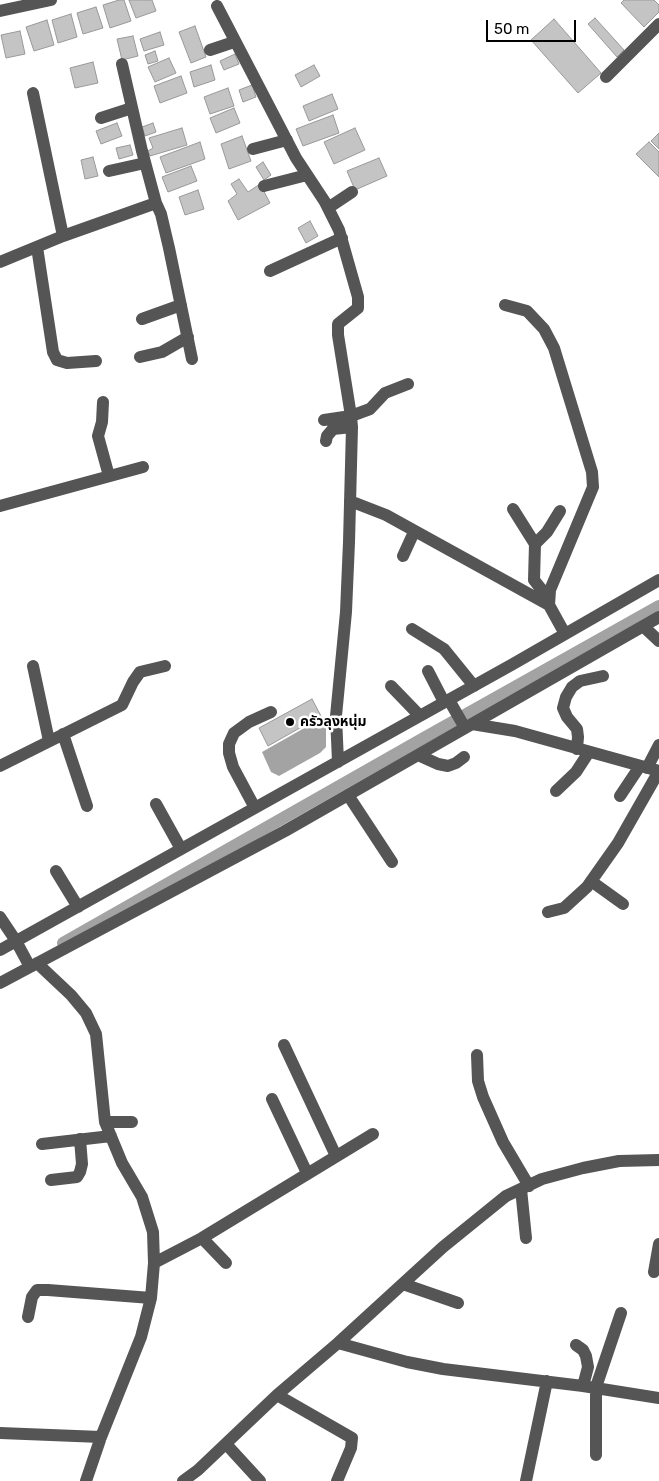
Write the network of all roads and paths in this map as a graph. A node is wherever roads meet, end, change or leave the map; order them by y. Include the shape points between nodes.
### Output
1 (52, 0) edge
2 (36, 2) edge
3 (217, 6) dead end
4 (0, 11) edge
5 (659, 24) edge
6 (234, 42) junction
7 (210, 50) dead end
8 (122, 64) dead end
9 (606, 77) dead end
10 (34, 94) dead end
11 (132, 108) junction
12 (101, 118) dead end
13 (286, 140) junction
14 (253, 149) dead end
15 (145, 163) junction
16 (109, 171) dead end
17 (307, 175) junction
18 (264, 186) dead end
19 (352, 192) dead end
20 (156, 203) junction
21 (328, 208) junction
22 (63, 236) junction
23 (342, 238) junction
24 (37, 247) junction
25 (0, 262) edge
26 (270, 271) dead end
27 (181, 305) junction
28 (505, 305) dead end
29 (142, 319) dead end
30 (188, 337) junction
31 (140, 357) dead end
32 (192, 359) dead end
33 (96, 361) dead end
34 (408, 384) dead end
35 (103, 402) dead end
36 (324, 420) dead end
37 (351, 422) junction
38 (326, 441) dead end
39 (143, 467) dead end
40 (109, 476) junction
41 (350, 501) junction
42 (0, 506) edge
43 (513, 509) dead end
44 (560, 511) dead end
45 (414, 532) junction
46 (535, 544) junction
47 (403, 556) dead end
48 (659, 580) edge
49 (549, 602) junction
50 (659, 617) edge
51 (643, 626) junction
52 (412, 629) dead end
53 (565, 634) junction
54 (659, 642) edge
55 (33, 666) dead end
56 (165, 666) dead end
57 (428, 671) dead end
58 (603, 676) dead end
59 (390, 686) dead end
60 (474, 686) junction
61 (449, 703) junction
62 (271, 712) dead end
63 (420, 716) junction
64 (466, 724) junction
65 (64, 734) junction
66 (50, 740) junction
67 (659, 745) edge
68 (583, 751) junction
69 (418, 755) junction
70 (464, 756) dead end
71 (338, 762) junction
72 (0, 766) edge
73 (651, 769) edge
74 (556, 791) dead end
75 (348, 795) junction
76 (620, 796) dead end
77 (156, 804) dead end
78 (87, 806) dead end
79 (255, 808) junction
80 (181, 849) junction
81 (392, 862) dead end
82 (56, 871) dead end
83 (591, 881) junction
84 (623, 904) dead end
85 (78, 907) junction
86 (548, 912) dead end
87 (0, 917) edge
88 (18, 944) junction
89 (0, 950) edge
90 (32, 964) junction
91 (0, 983) edge
92 (284, 1046) dead end
93 (477, 1054) dead end
94 (272, 1099) dead end
95 (105, 1122) junction
96 (132, 1122) dead end
97 (373, 1134) dead end
98 (111, 1136) junction
99 (80, 1139) junction
100 (42, 1144) dead end
101 (336, 1156) junction
102 (659, 1160) edge
103 (307, 1173) junction
104 (51, 1180) dead end
105 (525, 1188) junction
106 (202, 1238) junction
107 (526, 1238) dead end
108 (659, 1244) edge
109 (154, 1263) junction
110 (226, 1263) dead end
111 (654, 1272) dead end
112 (403, 1284) junction
113 (151, 1298) junction
114 (458, 1303) dead end
115 (621, 1313) dead end
116 (28, 1317) dead end
117 (338, 1343) junction
118 (576, 1345) dead end
119 (547, 1381) junction
120 (590, 1386) junction
121 (658, 1394) edge
122 (277, 1395) junction
123 (0, 1433) edge
124 (101, 1437) junction
125 (226, 1444) junction
126 (596, 1455) dead end
127 (198, 1475) edge
128 (86, 1481) edge
129 (183, 1481) edge
130 (260, 1481) edge
131 (338, 1481) edge
132 (526, 1481) edge

1 - 2 street
2 - 4 street
3 - 6 street
5 - 9 street
6 - 7 street
6 - 13 street
8 - 11 street
10 - 22 street
11 - 12 street
11 - 15 street
13 - 14 street
13 - 17 street
15 - 16 street
15 - 20 street
17 - 18 street
17 - 21 street
19 - 21 street
20 - 22 street
20 - 27 street
21 - 23 street
22 - 24 street
23 - 26 street
23 - 37 street via 358,297 358,308 338,324
24 - 25 street
24 - 33 street via 53,352 57,360 67,363
27 - 29 street
27 - 30 street
28 - 49 street via 526,311 544,329 554,348 592,472 593,487 552,583
30 - 31 street via 162,352
30 - 32 street
34 - 37 street via 385,393
35 - 40 street via 98,436
36 - 37 street
37 - 38 street via 333,429
37 - 41 street
39 - 40 street
40 - 42 street
41 - 45 street via 386,515
41 - 71 street via 346,612 336,716
43 - 46 street
44 - 46 street
45 - 47 street
45 - 49 street
46 - 49 street via 534,580
48 - 53 street
49 - 53 street
50 - 51 street
51 - 54 street
51 - 64 street
52 - 60 street via 444,649
53 - 60 street
55 - 66 street
56 - 65 street via 140,672 122,705
57 - 61 street
58 - 68 street via 580,681 572,687 563,708 577,729
59 - 63 street
60 - 61 street
61 - 63 street
61 - 64 street
62 - 79 street via 234,733 229,744 233,767
63 - 71 street
64 - 68 street via 515,731
64 - 69 street
65 - 66 street
65 - 78 street
66 - 72 street
67 - 73 street
68 - 73 street
68 - 74 street via 576,772
69 - 70 street via 448,766
69 - 75 street
71 - 79 street
73 - 76 street
73 - 83 street via 618,843
75 - 81 street
75 - 90 street
77 - 80 street
79 - 80 street
80 - 85 street
82 - 85 street
83 - 84 street
83 - 86 street via 564,908
85 - 88 street
87 - 88 street
88 - 89 street
88 - 90 street
90 - 91 street
90 - 95 street via 71,995 86,1013 96,1034
92 - 101 street
93 - 105 street via 478,1081 483,1097
94 - 103 street
95 - 96 street
95 - 98 street
97 - 101 street
98 - 99 street
98 - 109 street via 142,1197 153,1232
99 - 100 street
99 - 104 street via 82,1164 77,1177
101 - 103 street
102 - 105 street via 619,1161 583,1168 542,1179
103 - 106 street
105 - 107 street
105 - 112 street via 506,1196 443,1246
106 - 109 street
106 - 110 street
108 - 111 street
109 - 113 street
112 - 114 street
112 - 117 street
113 - 116 street via 37,1290 32,1297
113 - 124 street via 141,1337
115 - 120 street
117 - 119 street via 443,1369
117 - 122 street
118 - 120 street via 586,1356
119 - 120 street
119 - 132 street
120 - 121 street
120 - 126 street
122 - 125 street
122 - 131 street via 352,1438
123 - 124 street
124 - 128 street
125 - 127 street
125 - 130 street
127 - 129 street

